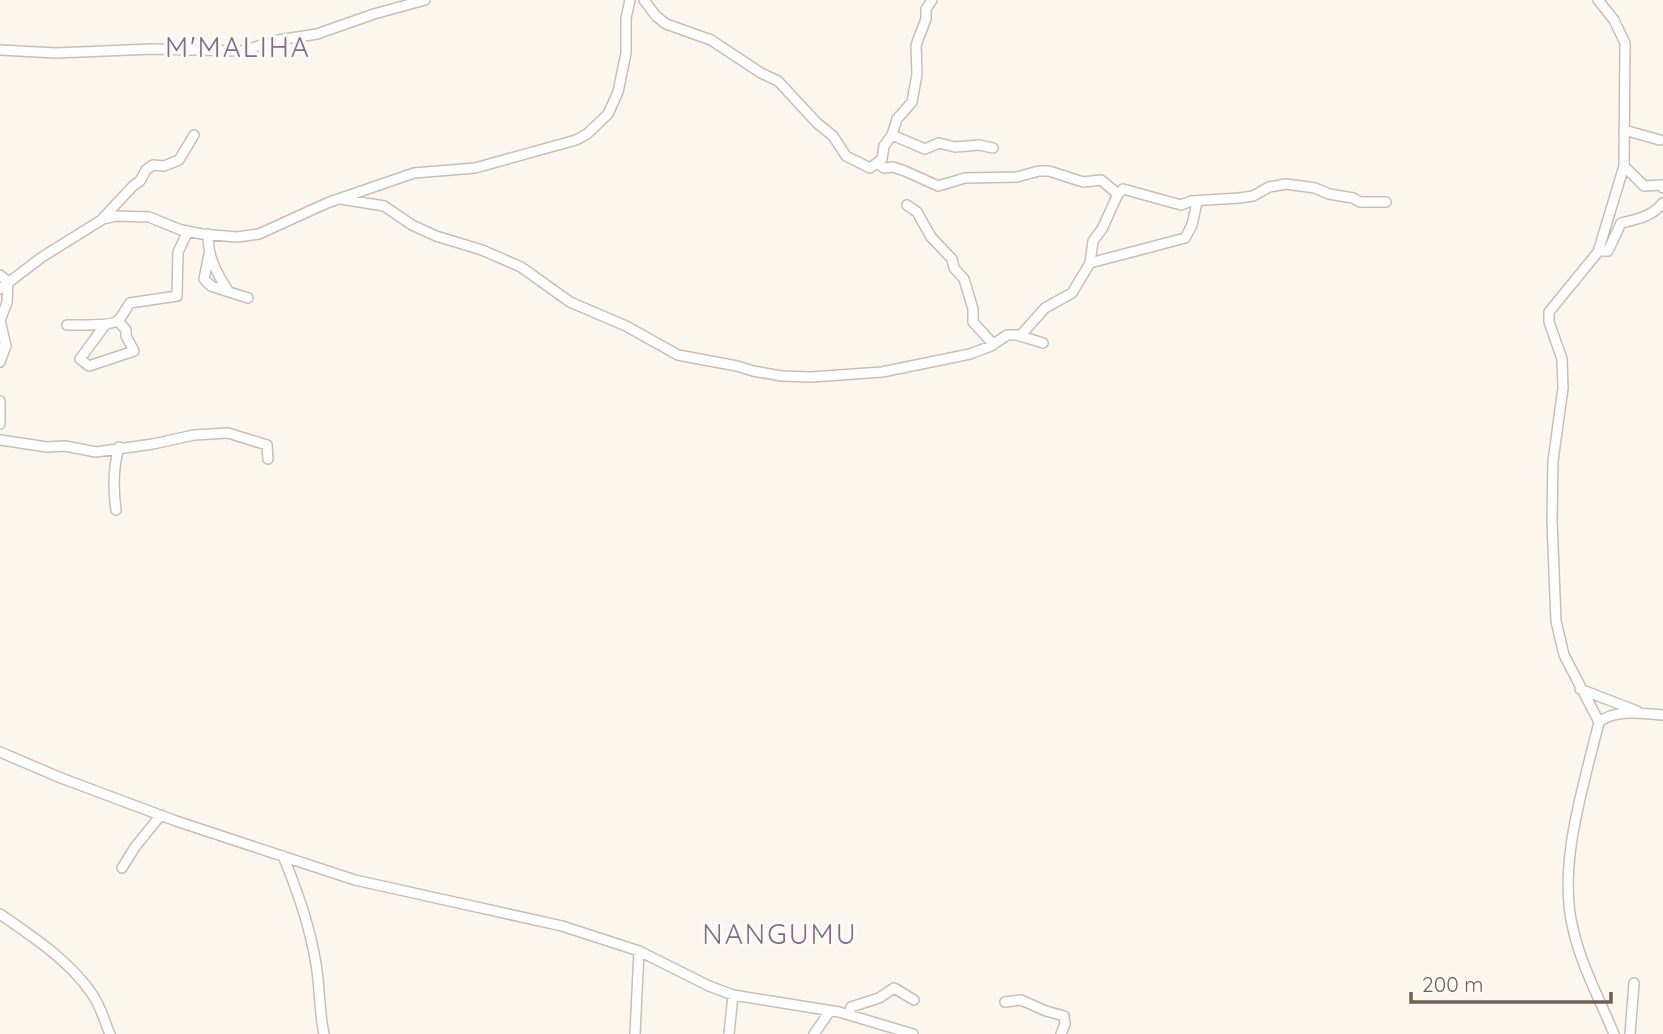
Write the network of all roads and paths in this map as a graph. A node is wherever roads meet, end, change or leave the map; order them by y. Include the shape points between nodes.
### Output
1 (425, 0) edge
2 (630, 0) edge
3 (645, 0) edge
4 (932, 0) edge
5 (1598, 0) edge
6 (0, 50) edge
7 (1624, 130) junction
8 (194, 135) dead end
9 (892, 135) junction
10 (1660, 140) dead end
11 (993, 148) dead end
12 (878, 164) junction
13 (1624, 166) junction
14 (1663, 188) edge
15 (1118, 194) junction
16 (339, 199) junction
17 (1197, 202) junction
18 (1385, 202) dead end
19 (1663, 203) edge
20 (907, 205) dead end
21 (103, 219) junction
22 (188, 231) junction
23 (208, 234) junction
24 (1598, 251) junction
25 (209, 253) junction
26 (1090, 263) junction
27 (0, 275) edge
28 (4, 285) edge
29 (229, 292) junction
30 (248, 298) dead end
31 (0, 320) edge
32 (118, 321) junction
33 (66, 325) dead end
34 (105, 325) junction
35 (1020, 336) junction
36 (1043, 343) dead end
37 (993, 344) junction
38 (3, 347) edge
39 (0, 362) edge
40 (0, 401) edge
41 (0, 424) edge
42 (0, 440) edge
43 (119, 447) junction
44 (268, 459) dead end
45 (116, 510) dead end
46 (1580, 689) junction
47 (1639, 712) junction
48 (1663, 715) edge
49 (1599, 722) junction
50 (0, 752) edge
51 (161, 815) junction
52 (283, 856) junction
53 (122, 868) dead end
54 (0, 914) edge
55 (639, 951) junction
56 (1634, 983) dead end
57 (733, 995) junction
58 (914, 1000) dead end
59 (1005, 1002) dead end
60 (830, 1011) junction
61 (849, 1015) junction
62 (110, 1034) edge
63 (324, 1034) edge
64 (635, 1034) edge
65 (729, 1034) edge
66 (814, 1034) edge
67 (913, 1034) edge
68 (1061, 1034) edge
69 (1614, 1034) edge
70 (1630, 1034) edge

1 - 6 street via 317,34 242,51
2 - 16 street via 618,92 608,114 594,129 576,140 475,168 414,173
3 - 12 street via 666,24 711,40 778,81 833,136 846,156 870,168
4 - 9 street via 916,45 912,102 897,119
5 - 7 street via 1625,43
7 - 10 street
7 - 13 street
8 - 21 street via 179,160 146,170
9 - 11 street via 925,149 939,143
9 - 12 street
12 - 15 street via 938,186 965,178 1049,171 1083,182 1101,180
13 - 14 street via 1644,186
13 - 24 street
15 - 17 street via 1123,189 1174,204
15 - 26 street via 1093,241
16 - 23 street via 259,234
16 - 37 street via 384,206 436,236 521,267 570,302 687,357 782,376 811,377 882,372 950,359
17 - 18 street via 1239,198 1286,184 1360,202
17 - 26 street via 1185,238
19 - 24 street via 1644,218 1620,223 1608,251
20 - 37 street via 952,259 969,292 973,322
21 - 22 street via 149,217
21 - 28 street
22 - 23 street
22 - 32 street via 178,252 177,296 130,303
23 - 25 street
24 - 46 street via 1549,312 1562,359 1563,388 1553,461 1556,621 1564,655
25 - 29 street
25 - 29 street via 204,279
26 - 35 street via 1072,293 1045,308
27 - 28 street
28 - 31 street via 7,303
29 - 30 street
31 - 38 street
32 - 34 street
32 - 34 street via 134,351 89,366 80,359
33 - 34 street
35 - 36 street
35 - 37 street via 1007,335
38 - 39 street
40 - 41 street
42 - 43 street via 96,452
43 - 44 street via 228,433 267,445
43 - 45 street via 113,485
46 - 47 street
46 - 49 street
47 - 48 street
47 - 49 street via 1614,714
49 - 69 street via 1568,870 1568,892 1578,948
50 - 51 street
51 - 52 street
51 - 53 street
52 - 55 street via 373,885 562,926
52 - 63 street via 309,928
54 - 62 street via 82,981 96,1000
55 - 57 street
55 - 64 street
56 - 70 street
57 - 60 street
57 - 65 street
58 - 61 street via 894,988 851,1007
59 - 68 street via 1021,1000 1064,1016
60 - 61 street
60 - 66 street
61 - 67 street

